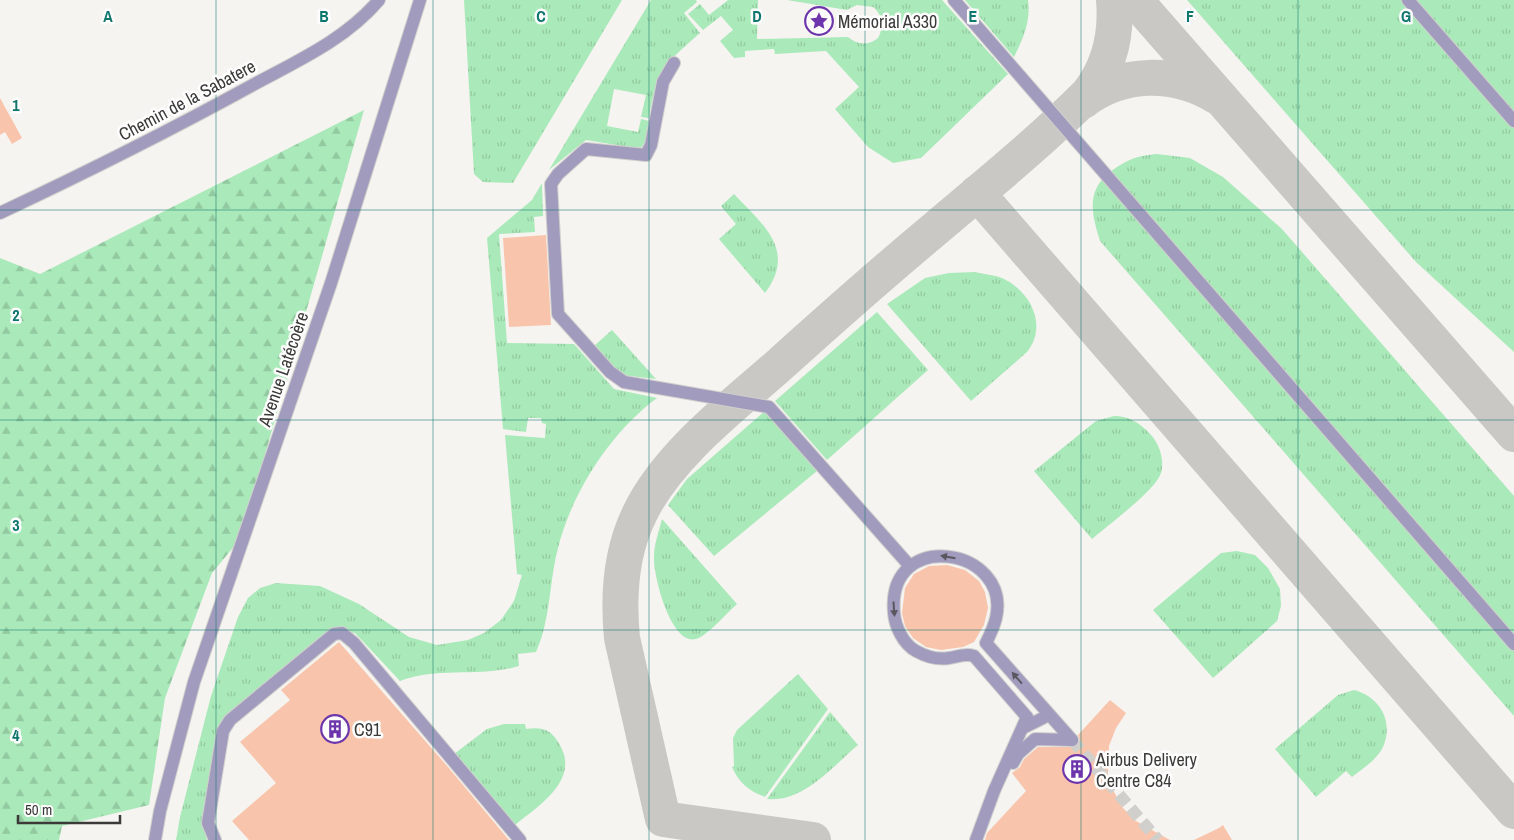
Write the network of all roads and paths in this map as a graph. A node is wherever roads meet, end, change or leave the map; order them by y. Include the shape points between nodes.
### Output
1 (379, 0) edge
2 (420, 0) edge
3 (954, 0) edge
4 (1408, 0) edge
5 (674, 63) dead end
6 (1514, 121) edge
7 (0, 213) edge
8 (909, 565) junction
9 (1514, 644) edge
10 (1049, 715) junction
11 (1023, 728) junction
12 (155, 840) edge
13 (215, 840) edge
14 (520, 840) edge
15 (976, 840) edge
16 (983, 840) edge

1 - 7 street, Chemin de la Sabatere via 366,16 334,41 152,140
2 - 12 street, Avenue Latécoère via 330,283 194,682
3 - 9 street
4 - 6 street
5 - 8 street via 663,82 650,151 646,155 586,148 551,184 558,314 610,372 624,382 769,407
10 -> 8 street via 986,643 996,618 996,607 992,583 984,572 944,555
8 -> 11 street via 898,581 893,604 894,619 906,644 936,658 974,656 1027,717
10 - 11 street
10 - 16 street via 1072,740 1035,738 1018,754
11 - 15 street
13 - 14 street via 208,823 223,731 230,720 326,640 342,633

